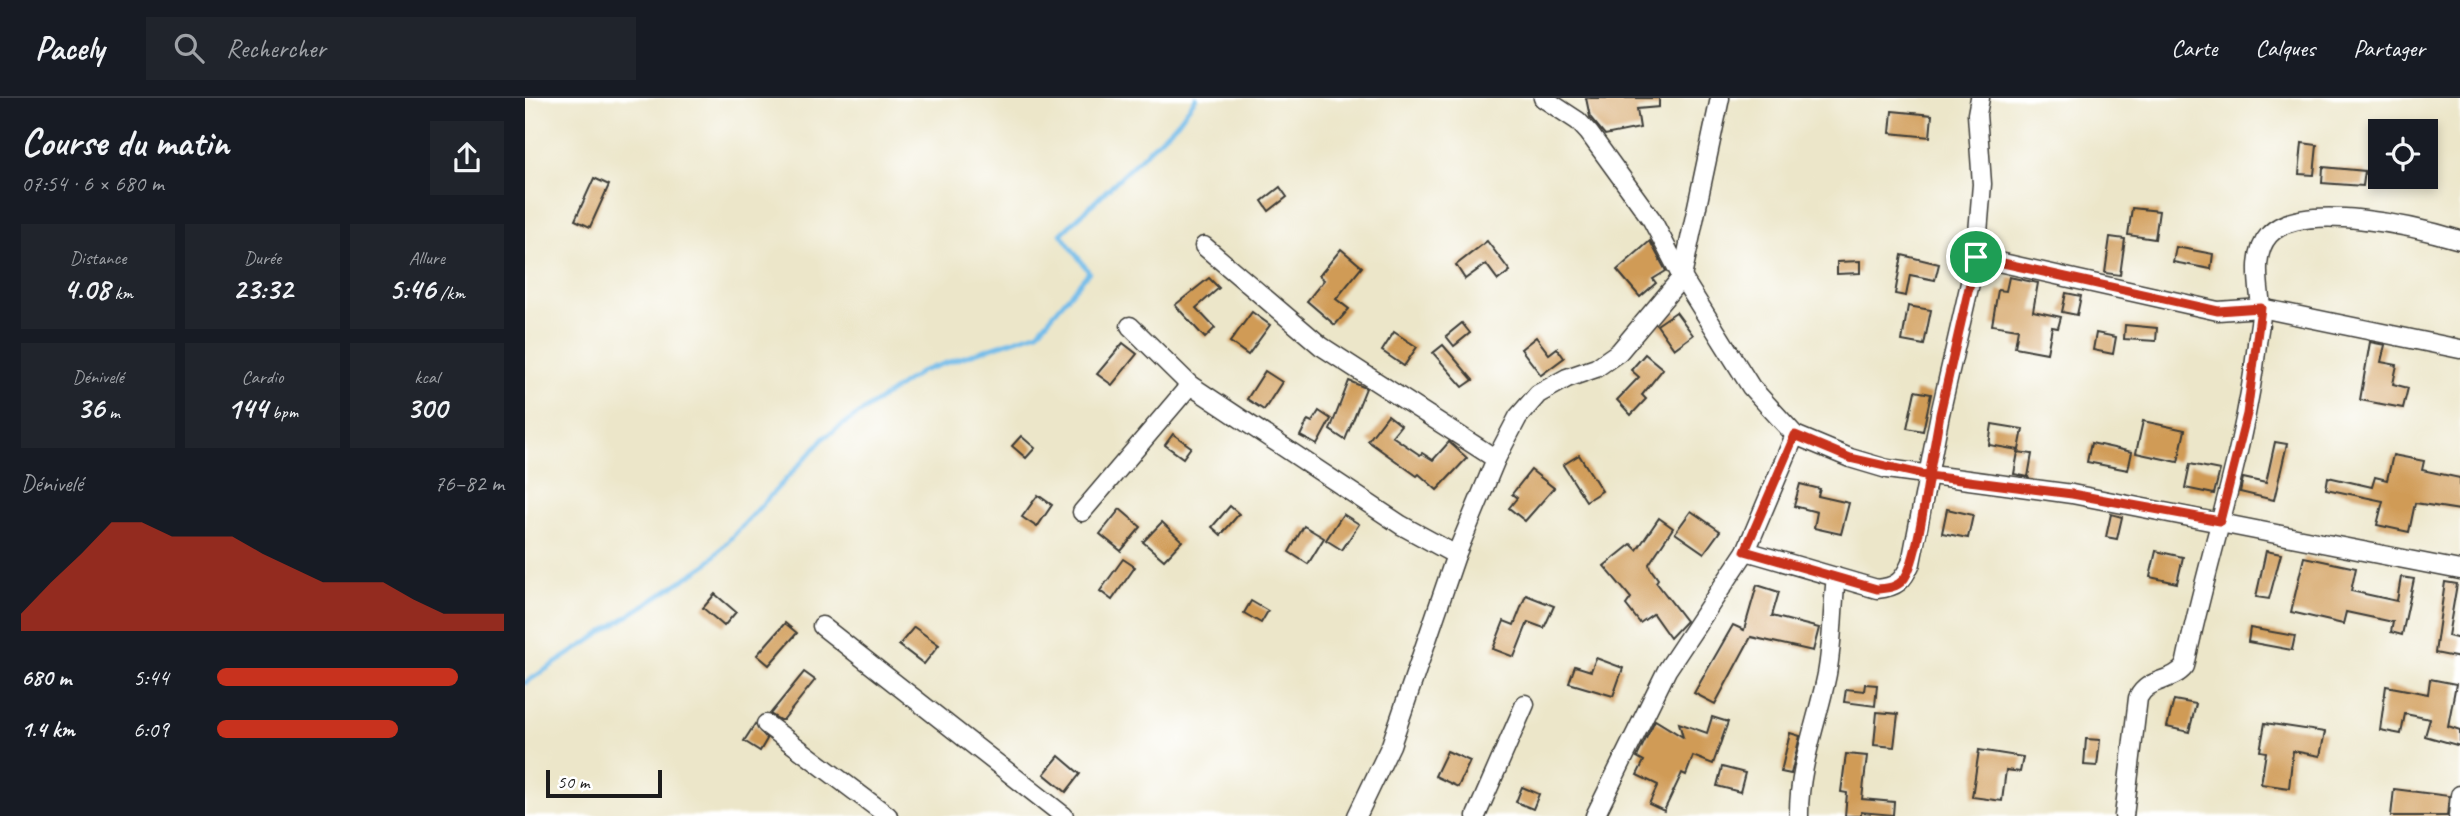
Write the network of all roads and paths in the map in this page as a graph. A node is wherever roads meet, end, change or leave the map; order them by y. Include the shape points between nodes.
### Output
1 (1543, 98) edge
2 (1720, 98) edge
3 (1980, 98) edge
4 (2460, 240) edge
5 (1204, 246) dead end
6 (1976, 257) junction
7 (1682, 277) junction
8 (2261, 308) junction
9 (1130, 326) dead end
10 (2460, 349) edge
11 (1190, 385) junction
12 (1795, 435) junction
13 (1496, 459) junction
14 (1929, 476) junction
15 (1082, 512) dead end
16 (2220, 521) junction
17 (1745, 551) junction
18 (1456, 555) junction
19 (2460, 570) edge
20 (1836, 577) junction
21 (822, 626) dead end
22 (1525, 704) dead end
23 (766, 724) dead end
24 (2460, 795) edge
25 (888, 816) edge
26 (1064, 816) edge
27 (1357, 816) edge
28 (1476, 816) edge
29 (1595, 816) edge
30 (1799, 816) edge
31 (2124, 816) edge
32 (2458, 816) edge

1 - 7 street via 1589,133 1652,220
2 - 7 street
3 - 6 street via 1981,207
4 - 8 street via 2380,220 2294,222 2269,234 2262,251 2256,285
5 - 13 street via 1321,346
6 - 8 street via 2218,311
6 - 14 street
7 - 12 street via 1751,387
7 - 13 street via 1619,352 1596,368 1538,394 1518,417
8 - 10 street
8 - 16 street via 2247,414
9 - 11 street
11 - 15 street
11 - 18 street via 1370,505
12 - 14 street via 1850,458
12 - 17 street
13 - 18 street
14 - 16 street via 2072,494
14 - 20 street via 1911,563 1903,580 1877,589
16 - 19 street
16 - 31 street via 2185,666 2173,677 2146,686 2138,698
17 - 20 street
17 - 29 street via 1667,670
18 - 27 street via 1391,745
20 - 30 street via 1830,656
21 - 26 street
22 - 28 street
23 - 25 street
24 - 32 street

